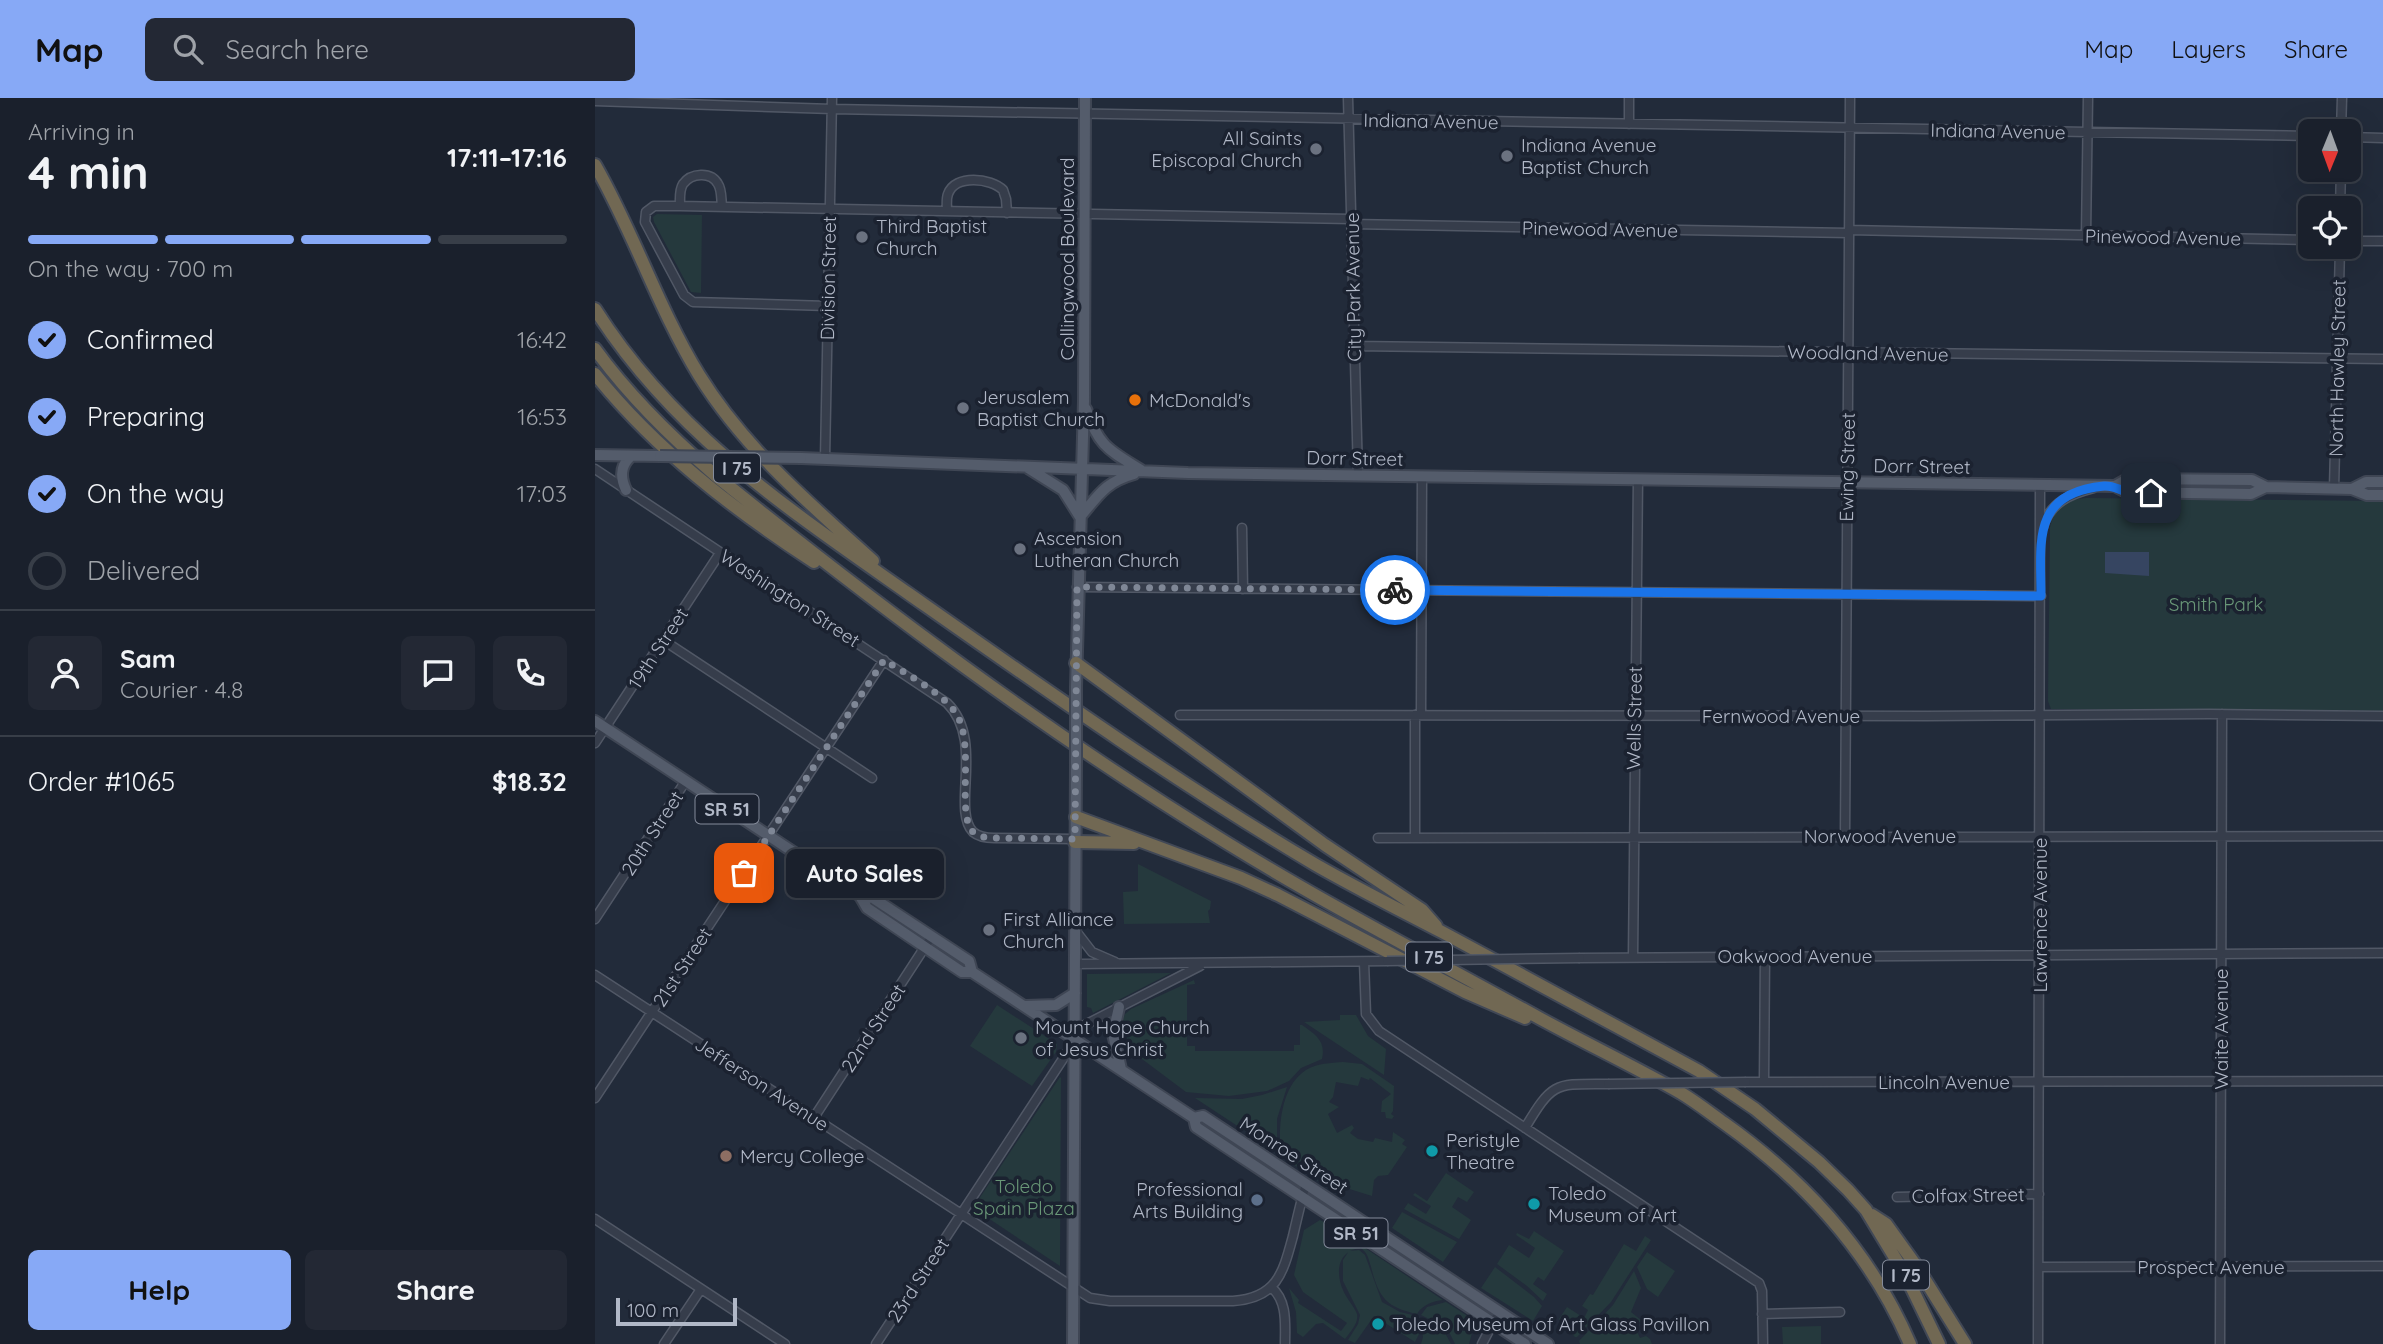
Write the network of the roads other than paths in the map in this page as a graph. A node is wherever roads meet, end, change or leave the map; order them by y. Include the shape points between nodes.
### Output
1 (832, 98) edge
2 (1085, 98) edge
3 (1348, 98) edge
4 (1629, 98) edge
5 (1850, 98) edge
6 (2088, 98) edge
7 (2342, 98) edge
8 (595, 101) edge
9 (832, 109) junction
10 (1085, 114) junction
11 (1349, 119) junction
12 (2341, 119) edge
13 (1629, 124) junction
14 (1850, 128) junction
15 (2087, 132) junction
16 (2298, 136) edge
17 (2361, 137) edge
18 (2383, 138) edge
19 (595, 165) edge
20 (680, 206) junction
21 (722, 206) junction
22 (830, 209) junction
23 (947, 211) junction
24 (1007, 213) junction
25 (1084, 214) junction
26 (1351, 222) junction
27 (1849, 231) junction
28 (2086, 235) junction
29 (2298, 240) edge
30 (2361, 241) edge
31 (2383, 242) edge
32 (2340, 259) edge
33 (828, 306) junction
34 (595, 309) edge
35 (1354, 346) junction
36 (595, 349) edge
37 (1848, 352) junction
38 (2338, 359) junction
39 (2383, 359) edge
40 (595, 373) edge
41 (1084, 401) junction
42 (595, 455) edge
43 (631, 456) junction
44 (825, 459) junction
45 (1023, 466) junction
46 (1081, 468) junction
47 (595, 469) edge
48 (1144, 471) junction
49 (1358, 475) junction
50 (1422, 476) junction
51 (1638, 479) junction
52 (1847, 482) junction
53 (2383, 482) edge
54 (2040, 486) junction
55 (2102, 486) junction
56 (2334, 489) junction
57 (2352, 489) junction
58 (626, 490) junction
59 (2383, 495) edge
60 (1080, 517) junction
61 (1242, 527) dead end
62 (2041, 536) junction
63 (720, 553) junction
64 (1077, 587) junction
65 (1243, 589) junction
66 (1421, 590) junction
67 (1637, 592) junction
68 (909, 594) junction
69 (1845, 594) junction
70 (2041, 596) junction
71 (897, 617) junction
72 (663, 640) junction
73 (884, 660) junction
74 (1076, 663) junction
75 (2222, 714) junction
76 (1180, 715) dead end
77 (1418, 715) junction
78 (1634, 715) junction
79 (2040, 715) junction
80 (1845, 716) junction
81 (2383, 716) edge
82 (600, 725) edge
83 (595, 743) edge
84 (826, 748) junction
85 (872, 778) dead end
86 (685, 782) junction
87 (1076, 817) junction
88 (2040, 835) junction
89 (768, 836) junction
90 (2222, 836) junction
91 (2383, 836) edge
92 (1845, 837) junction
93 (1378, 838) dead end
94 (1415, 838) junction
95 (1633, 838) junction
96 (1075, 841) junction
97 (1145, 843) junction
98 (860, 896) junction
99 (595, 919) edge
100 (1075, 930) junction
101 (1440, 932) junction
102 (932, 936) junction
103 (925, 947) junction
104 (2383, 953) edge
105 (2040, 954) junction
106 (2221, 954) junction
107 (1765, 956) junction
108 (1633, 957) junction
109 (1364, 962) junction
110 (1075, 964) junction
111 (1122, 964) junction
112 (1206, 964) junction
113 (972, 972) junction
114 (595, 975) edge
115 (1075, 993) junction
116 (1025, 1006) junction
117 (1119, 1007) junction
118 (652, 1012) junction
119 (1075, 1035) junction
120 (1595, 1048) junction
121 (1121, 1069) junction
122 (2221, 1081) junction
123 (2383, 1081) edge
124 (1764, 1082) junction
125 (2039, 1082) junction
126 (595, 1098) edge
127 (1195, 1118) junction
128 (813, 1119) junction
129 (1525, 1128) junction
130 (1306, 1184) junction
131 (2039, 1194) junction
132 (1303, 1197) junction
133 (1897, 1197) dead end
134 (1865, 1210) junction
135 (962, 1214) junction
136 (595, 1219) edge
137 (2383, 1266) edge
138 (2039, 1267) junction
139 (2220, 1268) junction
140 (1272, 1287) junction
141 (701, 1289) junction
142 (1073, 1289) junction
143 (1500, 1312) junction
144 (1840, 1312) dead end
145 (1762, 1314) junction
146 (1493, 1323) junction
147 (664, 1344) edge
148 (785, 1344) edge
149 (876, 1344) edge
150 (1073, 1344) edge
151 (1285, 1344) edge
152 (1482, 1344) edge
153 (1525, 1344) edge
154 (1548, 1344) edge
155 (1763, 1344) edge
156 (1910, 1344) edge
157 (1939, 1344) edge
158 (1965, 1344) edge
159 (2038, 1344) edge
160 (2220, 1344) edge

1 - 9 street, Division Street
2 - 10 main road, Collingwood Boulevard
3 - 11 street, City Park Avenue
4 - 13 street
5 - 14 street, Ewing Street
6 - 15 street
7 - 12 street
8 - 9 street, Indiana Avenue
9 - 10 street, Indiana Avenue
9 - 22 street, Division Street
10 - 11 street, Indiana Avenue
10 - 25 main road, Collingwood Boulevard
11 - 13 street, Indiana Avenue
11 - 26 street, City Park Avenue
13 - 14 street, Indiana Avenue
14 - 15 street, Indiana Avenue
14 - 27 street, Ewing Street
15 - 16 street, Indiana Avenue
15 - 28 street
17 - 18 street
19 - 68 highway via 675,332 717,402 785,481
20 - 21 street, Pinewood Avenue
20 - 21 street via 685,182 707,175 717,181
20 - 33 street, Pinewood Avenue via 649,208 644,216 684,295 693,302
21 - 22 street, Pinewood Avenue
22 - 23 street, Pinewood Avenue
22 - 33 street, Division Street
23 - 24 street, Pinewood Avenue
23 - 24 street via 953,187 967,181 988,182 1003,190
24 - 25 street, Pinewood Avenue
25 - 26 street, Pinewood Avenue
25 - 41 main road, Collingwood Boulevard
26 - 27 street, Pinewood Avenue
26 - 35 street, City Park Avenue
27 - 28 street, Pinewood Avenue
27 - 37 street, Ewing Street
28 - 29 street, Pinewood Avenue
30 - 31 street
32 - 38 street, North Hawley Street
33 - 44 street, Division Street
34 - 68 highway, I 75 via 658,394 697,433 850,554
35 - 37 street, Woodland Avenue
35 - 49 street, City Park Avenue
36 - 71 highway, I 75 via 675,440
37 - 38 street, Woodland Avenue
37 - 52 street, Ewing Street
38 - 39 street, Woodland Avenue
38 - 56 street, North Hawley Street
40 - 71 highway via 660,446 719,495
41 - 46 main road, Collingwood Boulevard
41 - 48 main road via 1100,441
42 - 43 main road, Dorr Street
43 - 44 main road, Dorr Street, bridge
43 - 58 main road via 621,475
44 - 45 main road, Dorr Street
45 - 46 main road, Dorr Street
45 - 60 main road via 1063,490
46 - 48 main road, Dorr Street
46 - 60 main road, Collingwood Boulevard
47 - 58 street, Washington Street
48 - 49 main road, Dorr Street
48 - 60 main road via 1106,486
49 - 50 main road, Dorr Street
50 - 51 main road, Dorr Street
50 - 66 street
51 - 52 main road, Dorr Street
51 - 67 street, Wells Street
52 - 54 main road, Dorr Street
52 - 69 street, Ewing Street
53 - 57 main road, Dorr Street via 2366,482
54 - 55 main road, Dorr Street
54 - 62 street, Lawrence Avenue
55 - 56 main road, Dorr Street via 2115,486 2127,479 2252,480 2266,487
55 - 62 street via 2062,500 2047,516
56 - 57 main road, Dorr Street
57 - 59 main road, Dorr Street
58 - 63 street, Washington Street
60 - 64 main road, Collingwood Boulevard
61 - 65 street
62 - 70 street, Lawrence Avenue
63 - 72 street, 19th Street
63 - 73 street, Washington Street
64 - 65 street
64 - 74 main road, Collingwood Boulevard
65 - 66 street
66 - 67 street
66 - 77 street
67 - 69 street
67 - 78 street, Wells Street
68 - 101 highway, I 75 via 1069,708 1233,814
69 - 70 street
69 - 80 street, Ewing Street
70 - 79 street, Lawrence Avenue
71 - 120 highway, I 75 via 974,675 1225,842
72 - 82 street, 19th Street
72 - 84 street
73 - 84 street, 21st Street
73 - 96 street, Washington Street via 952,708 962,725 967,816 974,832 982,837
74 - 87 main road, Collingwood Boulevard, bridge
74 - 101 highway via 1422,910
75 - 79 street, Fernwood Avenue
75 - 81 street, Fernwood Avenue
75 - 90 street, Waite Avenue
76 - 77 street, Fernwood Avenue
77 - 78 street, Fernwood Avenue
77 - 94 street
78 - 80 street, Fernwood Avenue
78 - 95 street, Wells Street
79 - 80 street, Fernwood Avenue
79 - 88 street, Lawrence Avenue
80 - 92 street, Ewing Street
82 - 83 street, 19th Street
82 - 86 main road, Monroe Street / SR 51
84 - 85 street
84 - 89 street, 21st Street
86 - 89 main road, Monroe Street / SR 51
86 - 99 street, 20th Street
87 - 96 main road, Collingwood Boulevard
87 - 97 highway
88 - 90 street, Norwood Avenue
88 - 92 street, Norwood Avenue
88 - 105 street, Lawrence Avenue
89 - 98 main road, Monroe Street / SR 51
89 - 118 street, 21st Street
90 - 91 street, Norwood Avenue
90 - 106 street, Waite Avenue
92 - 95 street, Norwood Avenue
93 - 94 street, Norwood Avenue
94 - 95 street, Norwood Avenue
95 - 108 street, Wells Street
96 - 97 highway
96 - 100 main road, Collingwood Boulevard
97 - 120 highway via 1241,878 1465,992
98 - 102 main road, Monroe Street / SR 51 via 873,898
98 - 103 main road, Monroe Street / SR 51 via 867,908
100 - 110 main road, Collingwood Boulevard
100 - 111 street, Oakwood Avenue via 1092,952
101 - 134 highway, I 75 via 1699,1071 1785,1133
102 - 103 street, 22nd Street
102 - 113 main road, Monroe Street / SR 51 via 969,961
103 - 113 main road, Monroe Street / SR 51 via 962,972
103 - 128 street, 22nd Street
104 - 106 street, Oakwood Avenue
105 - 106 street, Oakwood Avenue
105 - 107 street, Oakwood Avenue
105 - 125 street, Lawrence Avenue
106 - 122 street, Waite Avenue
107 - 108 street, Oakwood Avenue
107 - 124 street
108 - 109 street, Oakwood Avenue, bridge
109 - 112 street, Oakwood Avenue
109 - 129 street via 1365,1008 1372,1025
110 - 111 street, Oakwood Avenue
110 - 115 main road, Collingwood Boulevard
111 - 112 street, Oakwood Avenue
112 - 117 street, Oakwood Avenue
113 - 116 main road, Monroe Street / SR 51
114 - 118 street, Jefferson Avenue
115 - 116 main road via 1056,1005
115 - 119 main road, Collingwood Boulevard
116 - 119 main road, Monroe Street / SR 51
117 - 119 street, Oakwood Avenue
117 - 121 main road via 1113,1034
118 - 126 street, 21st Street
118 - 128 street, Jefferson Avenue
119 - 121 main road, Monroe Street / SR 51
119 - 135 street, 23rd Street
119 - 142 main road, Collingwood Boulevard
120 - 156 highway, I 75 via 1684,1094 1783,1169 1869,1267
121 - 127 main road, Monroe Street / SR 51
122 - 123 street, Lincoln Avenue
122 - 125 street, Lincoln Avenue
122 - 139 street, Waite Avenue
124 - 125 street, Lincoln Avenue
124 - 129 street, Lincoln Avenue, bridge via 1567,1085 1544,1097
125 - 131 street, Lawrence Avenue
127 - 130 main road, Monroe Street / SR 51 via 1203,1116
127 - 132 main road, Monroe Street / SR 51 via 1196,1127
128 - 135 street, Jefferson Avenue
129 - 145 street via 1761,1287
130 - 132 street
130 - 143 main road, Monroe Street / SR 51
131 - 133 street, Colfax Street
131 - 138 street, Lawrence Avenue
132 - 140 street via 1286,1263
132 - 146 main road, Monroe Street / SR 51
134 - 157 highway, I 75 via 1906,1276
134 - 158 highway via 1886,1224
135 - 142 street, Jefferson Avenue
135 - 149 street, 23rd Street
136 - 141 street
137 - 139 street, Prospect Avenue
138 - 139 street, Prospect Avenue
138 - 159 street, Lawrence Avenue
139 - 160 street, Waite Avenue
140 - 142 street, Jefferson Avenue via 1244,1300 1212,1301 1102,1301
140 - 151 street via 1284,1312
141 - 147 street
141 - 148 street
142 - 150 main road, Collingwood Boulevard
143 - 146 street
143 - 154 main road, Monroe Street / SR 51
144 - 145 street
145 - 155 street
146 - 152 street
146 - 153 main road, Monroe Street / SR 51

